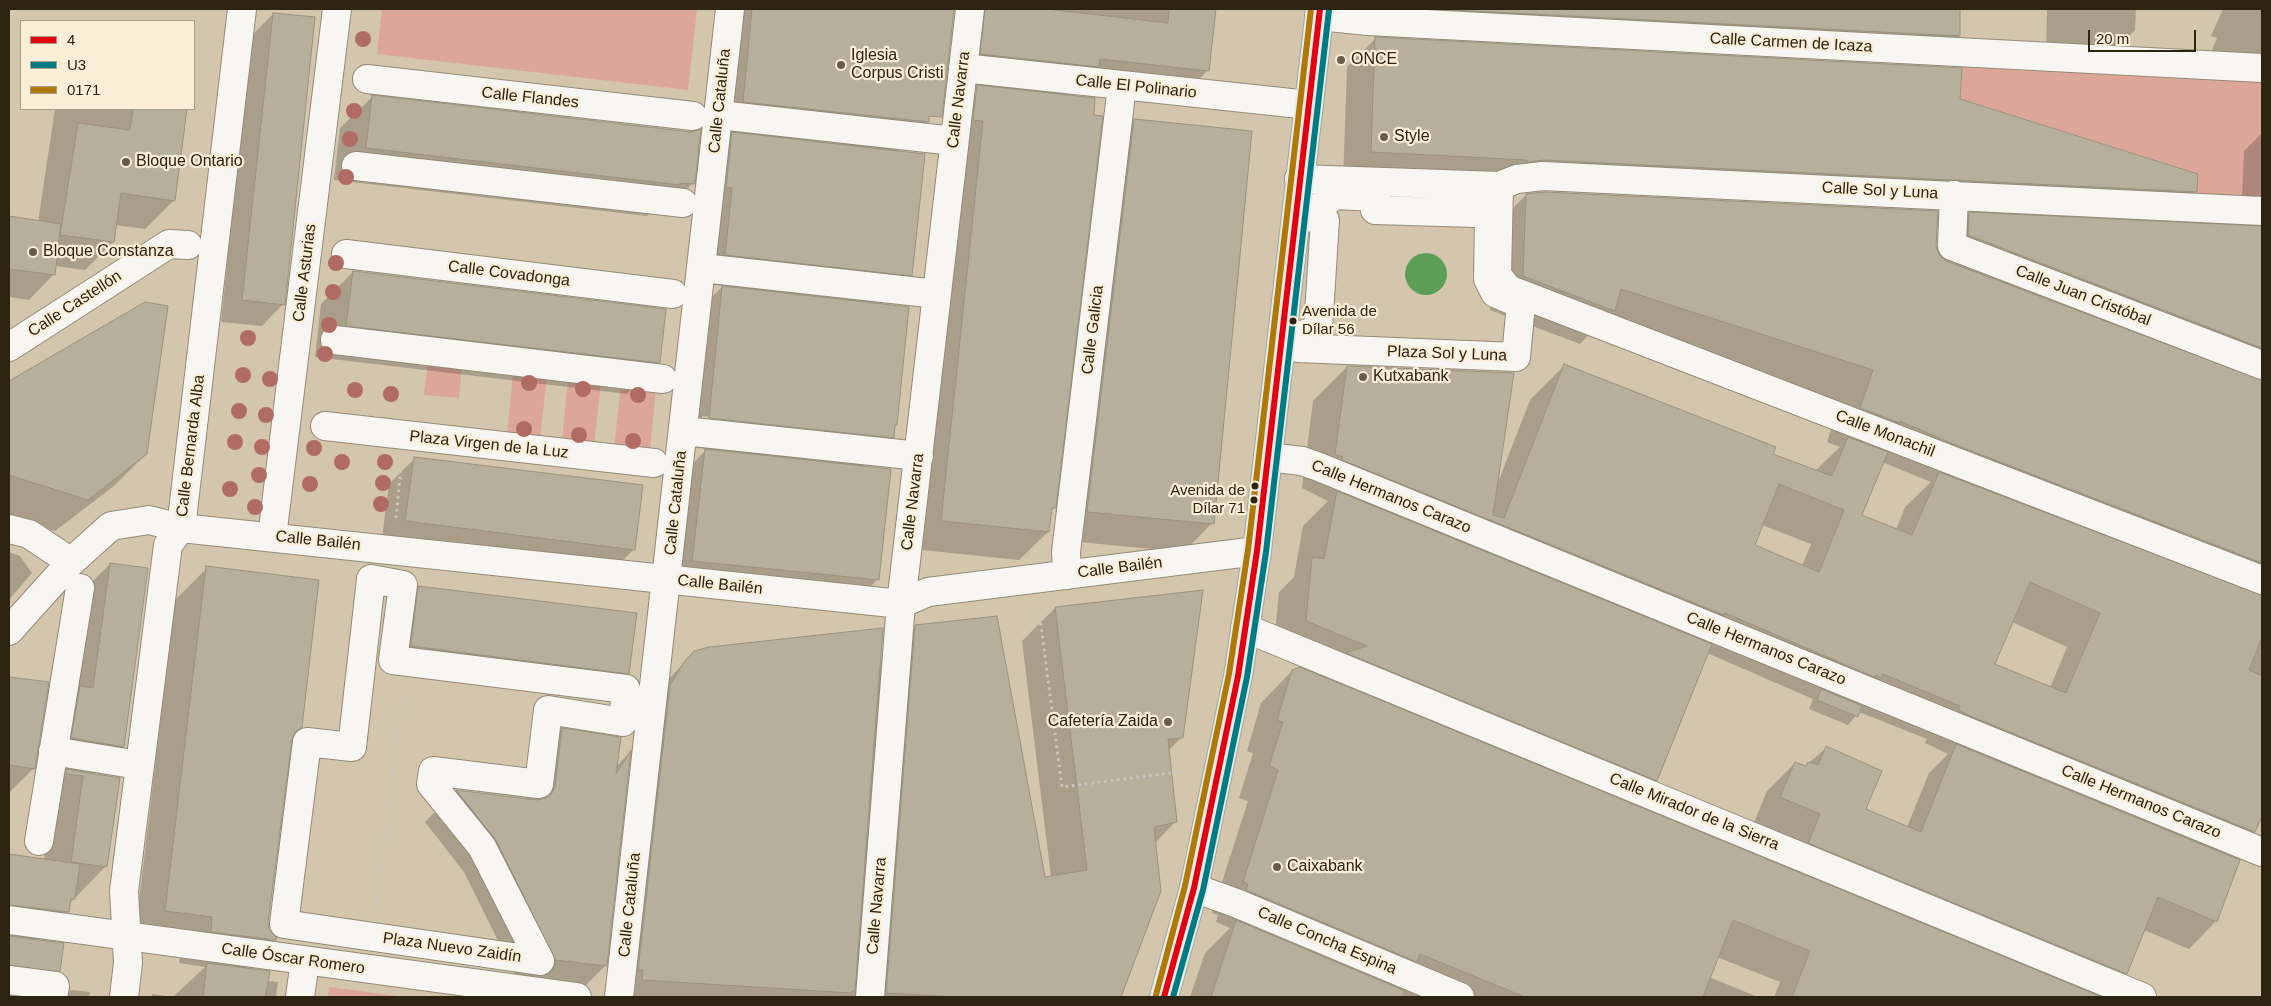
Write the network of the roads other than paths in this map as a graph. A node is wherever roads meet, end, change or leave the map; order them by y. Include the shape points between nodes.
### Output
1 (242, 9) edge
2 (338, 9) edge
3 (730, 9) edge
4 (970, 9) edge
5 (1320, 12) edge
6 (963, 68) junction
7 (2262, 68) edge
8 (367, 79) dead end
9 (1122, 86) junction
10 (1309, 105) junction
11 (706, 115) junction
12 (954, 141) junction
13 (356, 166) dead end
14 (1299, 179) junction
15 (1499, 186) junction
16 (1954, 195) junction
17 (683, 203) dead end
18 (2262, 211) edge
19 (188, 245) dead end
20 (346, 254) dead end
21 (702, 268) junction
22 (673, 294) dead end
23 (937, 294) junction
24 (1318, 330) joint
25 (335, 340) dead end
26 (11, 344) edge
27 (2262, 365) edge
28 (664, 379) dead end
29 (324, 426) dead end
30 (684, 430) junction
31 (918, 456) junction
32 (1268, 457) junction
33 (654, 463) dead end
34 (181, 528) junction
35 (9, 529) edge
36 (272, 536) junction
37 (1256, 551) junction
38 (71, 562) junction
39 (1067, 575) junction
40 (388, 578) junction
41 (667, 579) junction
42 (2262, 580) edge
43 (80, 588) dead end
44 (901, 604) junction
45 (1245, 628) junction
46 (9, 631) edge
47 (627, 704) junction
48 (53, 751) junction
49 (126, 763) dead end
50 (39, 841) dead end
51 (2262, 852) edge
52 (1194, 888) junction
53 (9, 920) edge
54 (128, 936) junction
55 (9, 980) edge
56 (53, 997) edge
57 (124, 997) edge
58 (576, 997) edge
59 (619, 997) edge
60 (870, 997) edge
61 (1164, 997) edge
62 (1460, 997) edge
63 (2142, 997) edge

1 - 34 street, Calle Bernarda Alba
2 - 36 street, Calle Asturias
3 - 11 street, Calle Cataluña
4 - 6 street, Calle Navarra
5 - 7 street, Calle Carmen de Icaza via 1388,22
5 - 10 main road
6 - 9 street, Calle El Polinario
6 - 12 street, Calle Navarra
8 - 11 street, Calle Flandes
9 - 10 street, Calle El Polinario
9 - 39 street, Calle Galicia via 1066,552
10 - 14 main road
11 - 12 street, Calle Flandes
11 - 21 street, Calle Cataluña
12 - 23 street, Calle Navarra
13 - 17 street
14 - 15 street
14 - 32 main road
15 - 16 street, Calle Sol y Luna via 1517,179 1544,176
15 - 42 street, Calle Monachil via 1497,275 1508,289
16 - 18 street, Calle Sol y Luna
16 - 27 street, Calle Juan Cristóbal via 1952,246
19 - 26 street, Calle Castellón via 169,244
20 - 22 street, Calle Covadonga
21 - 23 street
21 - 30 street, Calle Cataluña
23 - 31 street, Calle Navarra
24 - 24 street, Plaza Sol y Luna via 1325,220 1312,218 1335,195 1376,197 1375,210 1475,213 1476,202 1486,207 1489,216 1488,279 1495,293 1521,304 1516,357 1298,348 1298,336
25 - 28 street
29 - 33 street, Plaza Virgen de la Luz
30 - 31 street
30 - 41 street, Calle Cataluña
31 - 44 street, Calle Navarra
32 - 37 main road
32 - 51 street, Calle Hermanos Carazo via 1302,461 1319,467
34 - 36 street, Calle Bailén
34 - 38 street, Calle Bailén via 149,520 110,526
34 - 54 street, Calle Bernarda Alba via 168,545 166,560 124,892
35 - 38 street via 28,534
36 - 41 street, Calle Bailén
37 - 39 street, Calle Bailén
37 - 45 main road
38 - 46 street, Calle Bailén
39 - 44 street, Calle Bailén via 928,592
40 - 47 street via 403,585 393,660 626,689
40 - 47 street via 376,674
40 - 47 street, Plaza Nuevo Zaidín via 371,579 352,747 307,742 284,924 540,961 482,847 431,784 433,771 539,784 548,710 624,722
41 - 44 street, Calle Bailén
41 - 59 street, Calle Cataluña
43 - 48 street
44 - 60 street, Calle Navarra
45 - 52 main road
45 - 63 street, Calle Mirador de la Sierra
48 - 49 street
48 - 50 street
52 - 61 main road
52 - 62 street, Calle Concha Espina
53 - 54 street, Calle Óscar Romero
54 - 57 street, Calle Bernarda Alba
54 - 58 street, Calle Óscar Romero
55 - 56 street via 55,986

